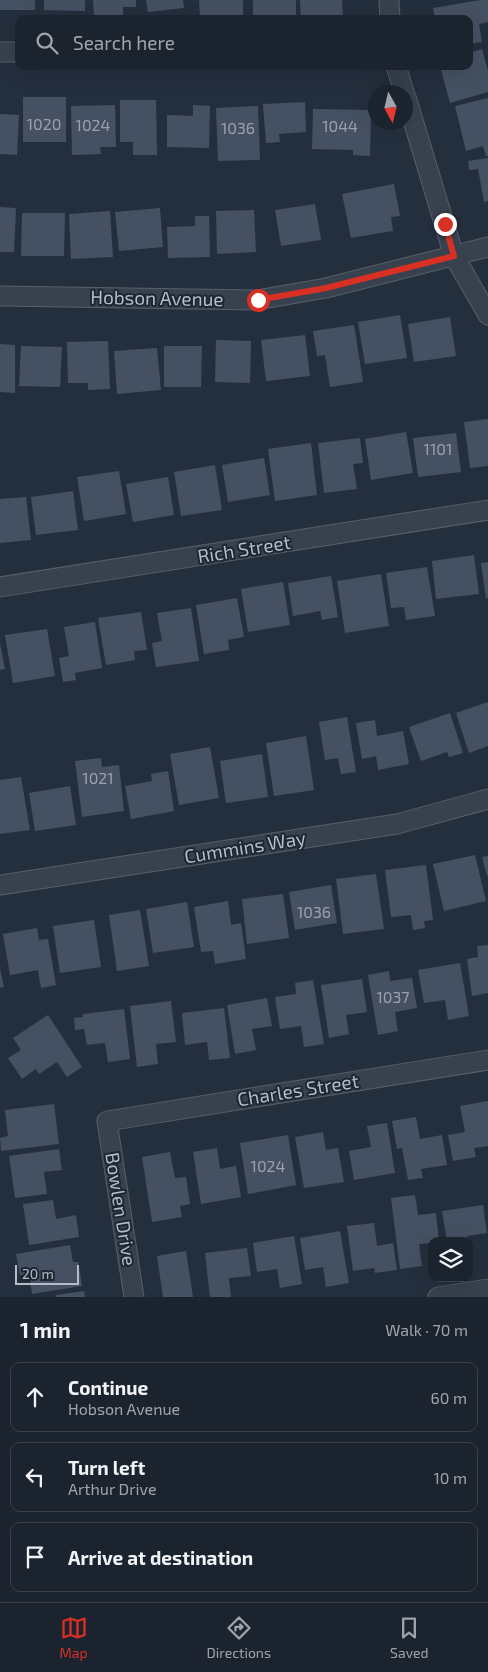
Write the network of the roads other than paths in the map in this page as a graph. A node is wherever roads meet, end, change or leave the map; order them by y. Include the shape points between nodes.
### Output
1 (389, 0) edge
2 (390, 15) edge
3 (0, 52) edge
4 (15, 52) edge
5 (397, 70) edge
6 (402, 85) edge
7 (413, 120) edge
8 (488, 247) edge
9 (454, 256) junction
10 (0, 296) edge
11 (488, 315) edge
12 (488, 510) edge
13 (0, 587) edge
14 (488, 799) edge
15 (0, 885) edge
16 (488, 1060) edge
17 (107, 1121) joint
18 (488, 1289) edge
19 (134, 1297) edge
20 (438, 1297) edge

1 - 2 street
3 - 4 street
5 - 6 street
7 - 9 street
8 - 9 street, Hobson Avenue
9 - 10 street, Hobson Avenue via 326,288 258,300
9 - 11 street
12 - 13 street, Rich Street
14 - 15 street, Cummins Way via 397,824
16 - 17 street, Charles Street
17 - 19 street, Bowlen Drive
18 - 20 street

